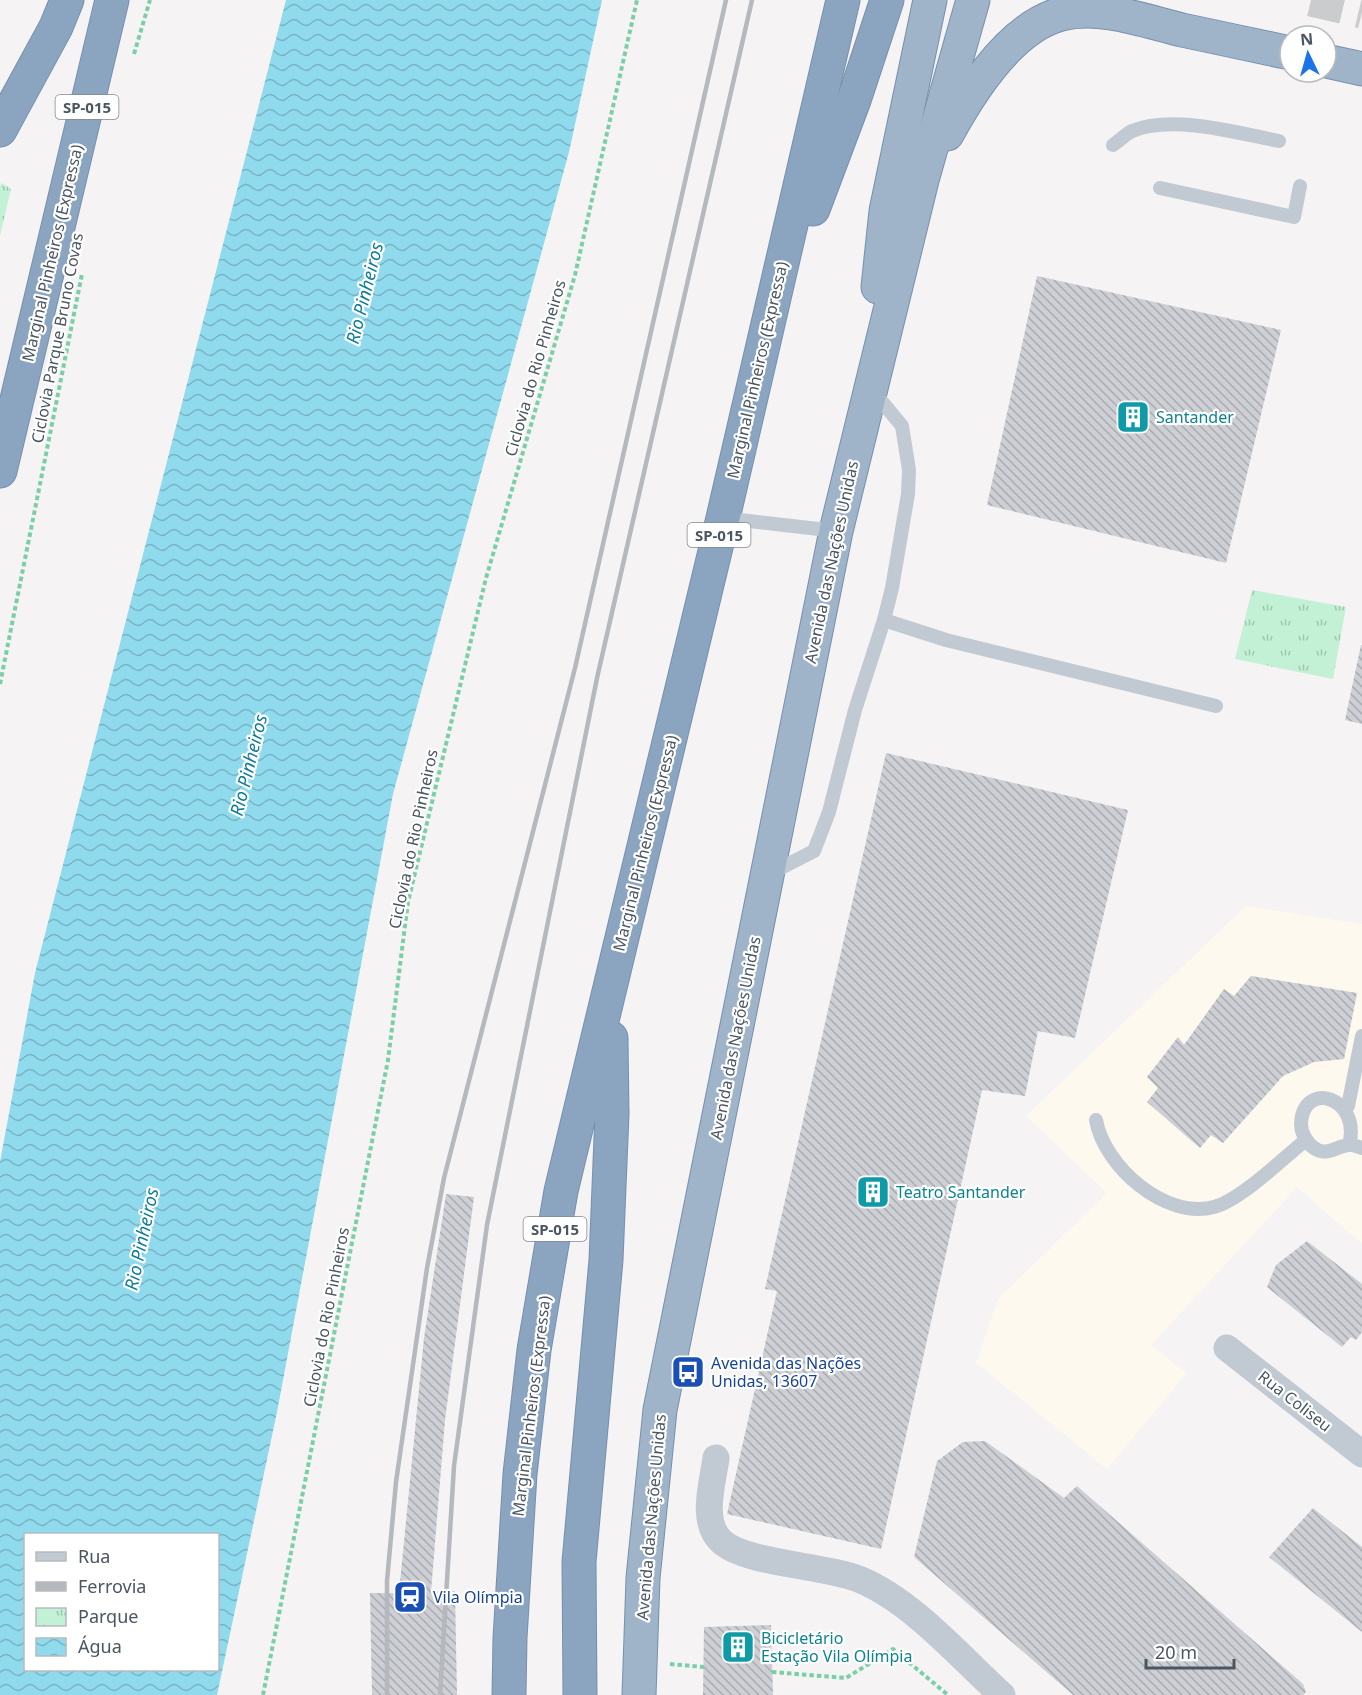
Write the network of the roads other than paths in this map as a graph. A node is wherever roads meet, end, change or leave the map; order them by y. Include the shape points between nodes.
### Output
1 (68, 0) edge
2 (112, 0) edge
3 (843, 0) edge
4 (887, 0) edge
5 (930, 0) edge
6 (973, 0) edge
7 (1278, 50) edge
8 (1338, 64) edge
9 (1362, 69) edge
10 (0, 130) edge
11 (1279, 141) dead end
12 (1113, 145) dead end
13 (922, 180) junction
14 (1300, 186) dead end
15 (1160, 188) dead end
16 (761, 351) junction
17 (870, 387) junction
18 (0, 471) edge
19 (723, 518) junction
20 (836, 531) junction
21 (884, 620) junction
22 (1216, 706) dead end
23 (768, 874) junction
24 (610, 988) junction
25 (1362, 1036) edge
26 (1348, 1106) junction
27 (1096, 1120) dead end
28 (1306, 1140) junction
29 (1355, 1146) edge
30 (1227, 1348) dead end
31 (1362, 1454) edge
32 (716, 1458) dead end
33 (509, 1695) edge
34 (580, 1695) edge
35 (639, 1695) edge
36 (1002, 1695) edge

1 - 10 highway
2 - 18 highway, Marginal Pinheiros (Expressa) / SP-015
3 - 16 highway, Marginal Pinheiros (Expressa) / SP-015
4 - 16 highway
5 - 17 highway, Avenida das Nações Unidas via 886,211
6 - 13 highway, Avenida das Nações Unidas
7 - 13 highway via 1128,16 1084,11 1060,14 1018,38 988,70 958,113
8 - 9 highway
11 - 12 lane via 1229,131 1158,125 1132,132
13 - 17 highway, Avenida das Nações Unidas
14 - 15 lane via 1294,217
16 - 19 highway, Marginal Pinheiros (Expressa) / SP-015
17 - 20 highway, Avenida das Nações Unidas
17 - 21 lane via 902,426 909,470
19 - 20 lane
19 - 24 highway, Marginal Pinheiros (Expressa) / SP-015
20 - 23 highway, Avenida das Nações Unidas
21 - 22 lane via 946,640
21 - 23 lane via 855,710 829,812 814,851
23 - 35 highway, Avenida das Nações Unidas via 660,1410 643,1578
24 - 33 highway, Marginal Pinheiros (Expressa) / SP-015 via 561,1191 534,1350 520,1474
24 - 34 highway via 612,1114 606,1260 579,1562
25 - 26 lane
26 - 28 lane via 1328,1097 1307,1107 1301,1129
26 - 29 lane
27 - 28 lane via 1107,1150 1138,1187 1181,1207 1200,1209 1216,1207 1249,1186
28 - 29 lane via 1325,1152
30 - 31 street, Rua Coliseu
32 - 36 street via 709,1509 711,1527 721,1541 745,1554 836,1571 882,1590

